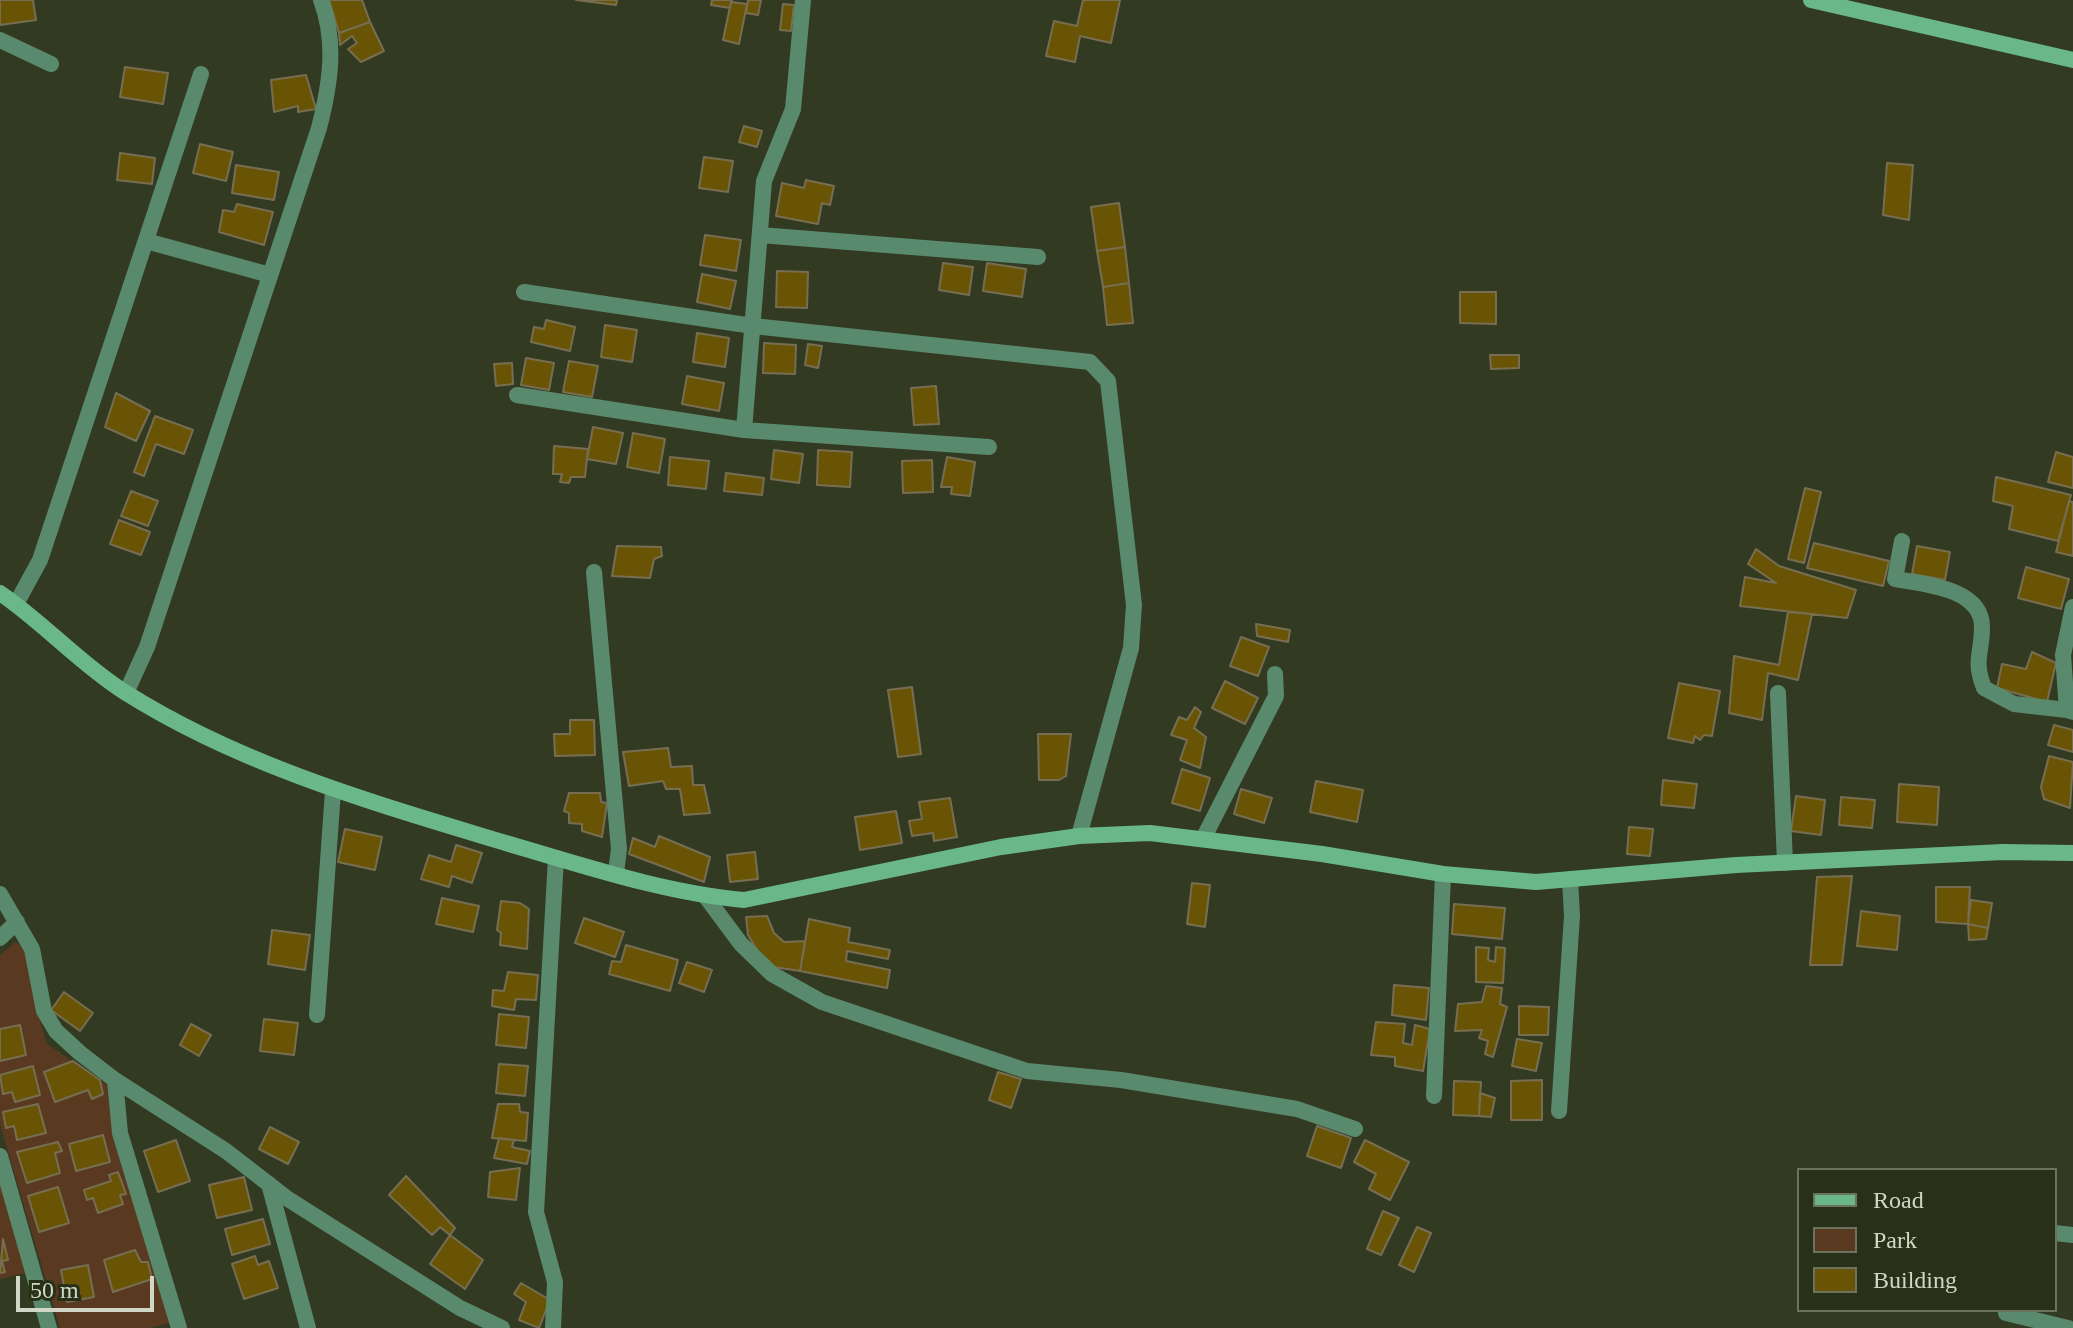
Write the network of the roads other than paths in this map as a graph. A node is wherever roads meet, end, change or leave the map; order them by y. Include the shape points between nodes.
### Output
1 (321, 0) edge
2 (803, 0) edge
3 (1811, 0) edge
4 (0, 40) edge
5 (2073, 60) edge
6 (51, 64) dead end
7 (201, 74) dead end
8 (760, 235) junction
9 (146, 241) junction
10 (1038, 257) dead end
11 (270, 275) junction
12 (524, 292) dead end
13 (753, 326) junction
14 (517, 395) dead end
15 (744, 430) junction
16 (989, 447) dead end
17 (1902, 541) dead end
18 (594, 572) dead end
19 (0, 593) edge
20 (16, 604) junction
21 (2073, 607) edge
22 (1275, 674) dead end
23 (126, 693) junction
24 (1778, 693) dead end
25 (2070, 711) edge
26 (333, 791) junction
27 (1079, 836) junction
28 (1203, 839) junction
29 (2073, 853) edge
30 (556, 858) junction
31 (1785, 863) junction
32 (616, 873) junction
33 (1443, 874) junction
34 (1570, 879) junction
35 (0, 894) edge
36 (706, 897) junction
37 (17, 922) junction
38 (0, 938) edge
39 (317, 1015) dead end
40 (115, 1080) junction
41 (1434, 1096) dead end
42 (1559, 1111) dead end
43 (1355, 1129) dead end
44 (0, 1156) edge
45 (269, 1184) junction
46 (460, 1308) junction
47 (2005, 1317) edge
48 (49, 1328) edge
49 (179, 1328) edge
50 (308, 1328) edge
51 (459, 1328) edge
52 (502, 1328) edge
53 (553, 1328) edge
54 (2068, 1328) edge

1 - 11 street via 328,18 332,80
2 - 8 street via 793,109 764,181
3 - 5 street
4 - 6 street
7 - 9 street
8 - 10 street
8 - 13 street
9 - 11 street
9 - 20 street via 40,560
11 - 23 street via 147,647
12 - 13 street
13 - 15 street
13 - 27 street via 1090,362 1108,381 1134,605 1131,648
14 - 15 street
15 - 16 street
17 - 25 street via 1895,579 1946,589 1970,601 1983,623 1976,666 1984,688 2014,704
18 - 32 street via 619,849
19 - 20 street
20 - 23 street via 83,664
21 - 25 street via 2063,655
22 - 28 street via 1276,696
23 - 26 street
24 - 31 street
26 - 30 street
26 - 39 street
27 - 28 street via 1150,833
27 - 36 street via 744,900
28 - 33 street
29 - 31 street
30 - 32 street
30 - 53 street via 536,1212 555,1282
31 - 34 street
32 - 36 street
33 - 34 street via 1536,882
33 - 41 street
34 - 42 street
35 - 37 street
36 - 43 street via 741,944 772,974 822,1002 1027,1071 1121,1080 1297,1109
37 - 38 street
37 - 40 street via 32,949 44,1011 56,1031
40 - 45 street
40 - 49 street via 120,1133
44 - 48 street
45 - 46 street
45 - 50 street
46 - 51 street
46 - 52 street
47 - 54 street

